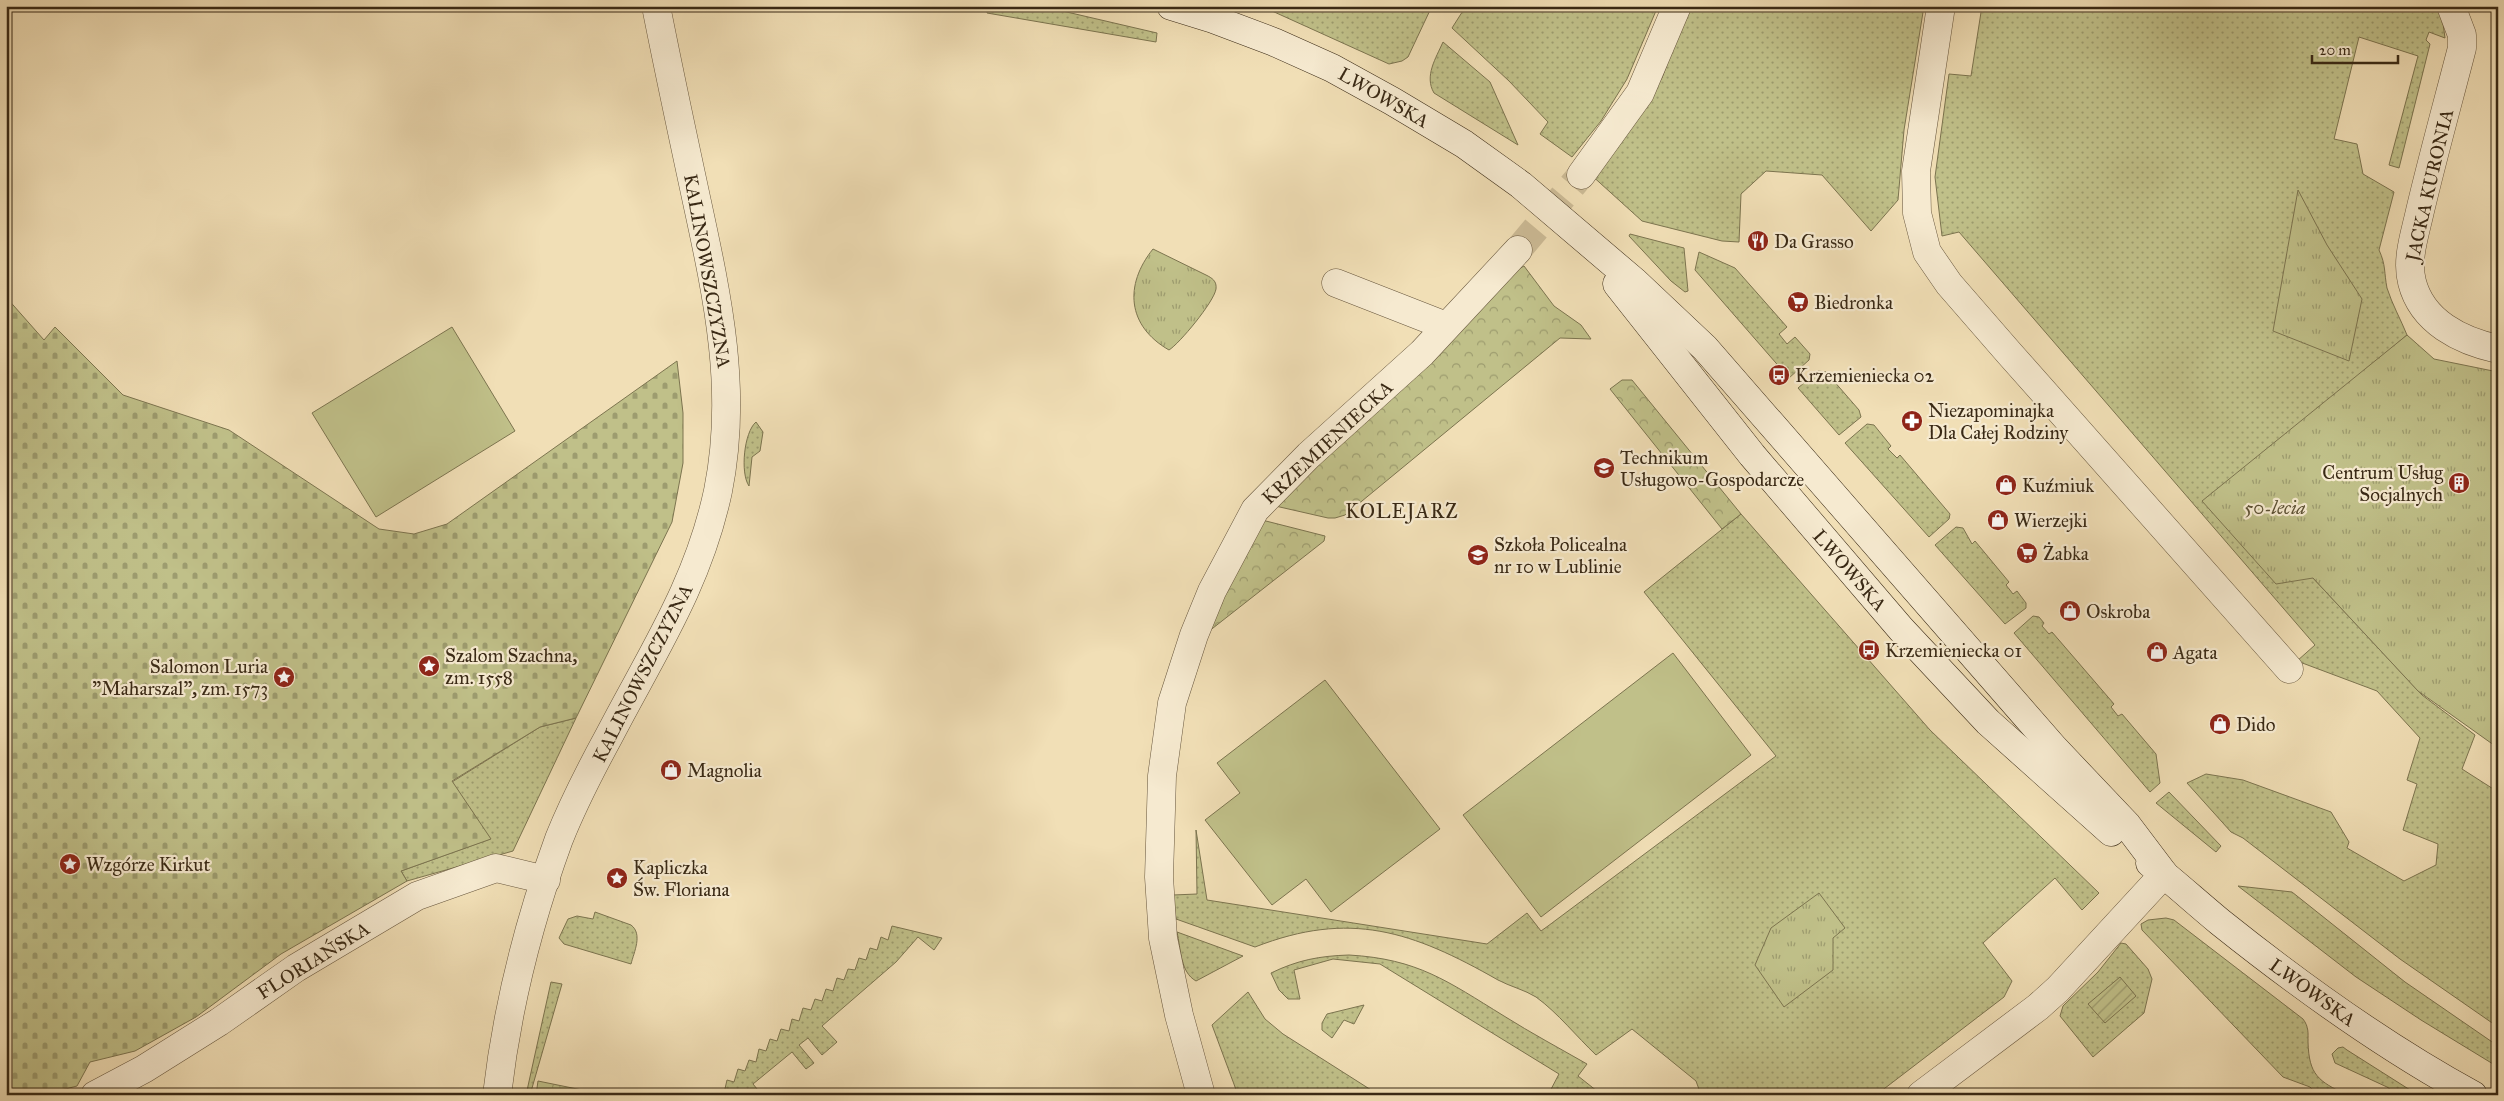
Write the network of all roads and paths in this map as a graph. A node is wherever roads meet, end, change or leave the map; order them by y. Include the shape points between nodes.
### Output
1 (656, 6) edge
2 (1171, 6) edge
3 (1677, 6) edge
4 (1941, 6) edge
5 (2451, 6) edge
6 (1580, 175) tunnel mouth
7 (1573, 230) junction
8 (1518, 250) tunnel mouth
9 (1336, 283) dead end
10 (1446, 326) junction
11 (2498, 349) edge
12 (2289, 669) dead end
13 (2164, 874) junction
14 (546, 880) junction
15 (95, 1095) edge
16 (497, 1095) edge
17 (1201, 1095) edge
18 (1921, 1095) edge
19 (2474, 1095) edge

1 - 14 street, KALINOWSZCZYZNA via 720,321 727,383 723,451 714,506 693,575 581,792 560,837
2 - 7 street, LWOWSKA via 1213,18 1274,42 1332,68 1392,101 1464,144 1521,185
3 - 6 street via 1640,93
4 - 12 street via 1916,171 1917,213 1927,252 1949,284
5 - 11 street, JACKA KURONIA via 2462,35 2462,48 2410,256 2410,270 2418,298 2441,325 2467,341
7 - 13 street, LWOWSKA via 1635,282 1705,348 2054,748 2127,825
7 - 13 street, LWOWSKA via 1752,455 1945,678 1988,722 2116,836
8 - 10 street, KRZEMIENIECKA
9 - 10 street
10 - 17 street, KRZEMIENIECKA via 1422,353 1309,455 1255,510 1212,591 1181,672 1172,703 1162,776 1159,877 1163,938
13 - 18 street via 2058,989
13 - 19 street, LWOWSKA via 2255,949 2343,1015
14 - 15 street, FLORIAŃSKA via 496,868 417,896 296,968 220,1022 144,1069
14 - 16 street, KALINOWSZCZYZNA via 514,991

